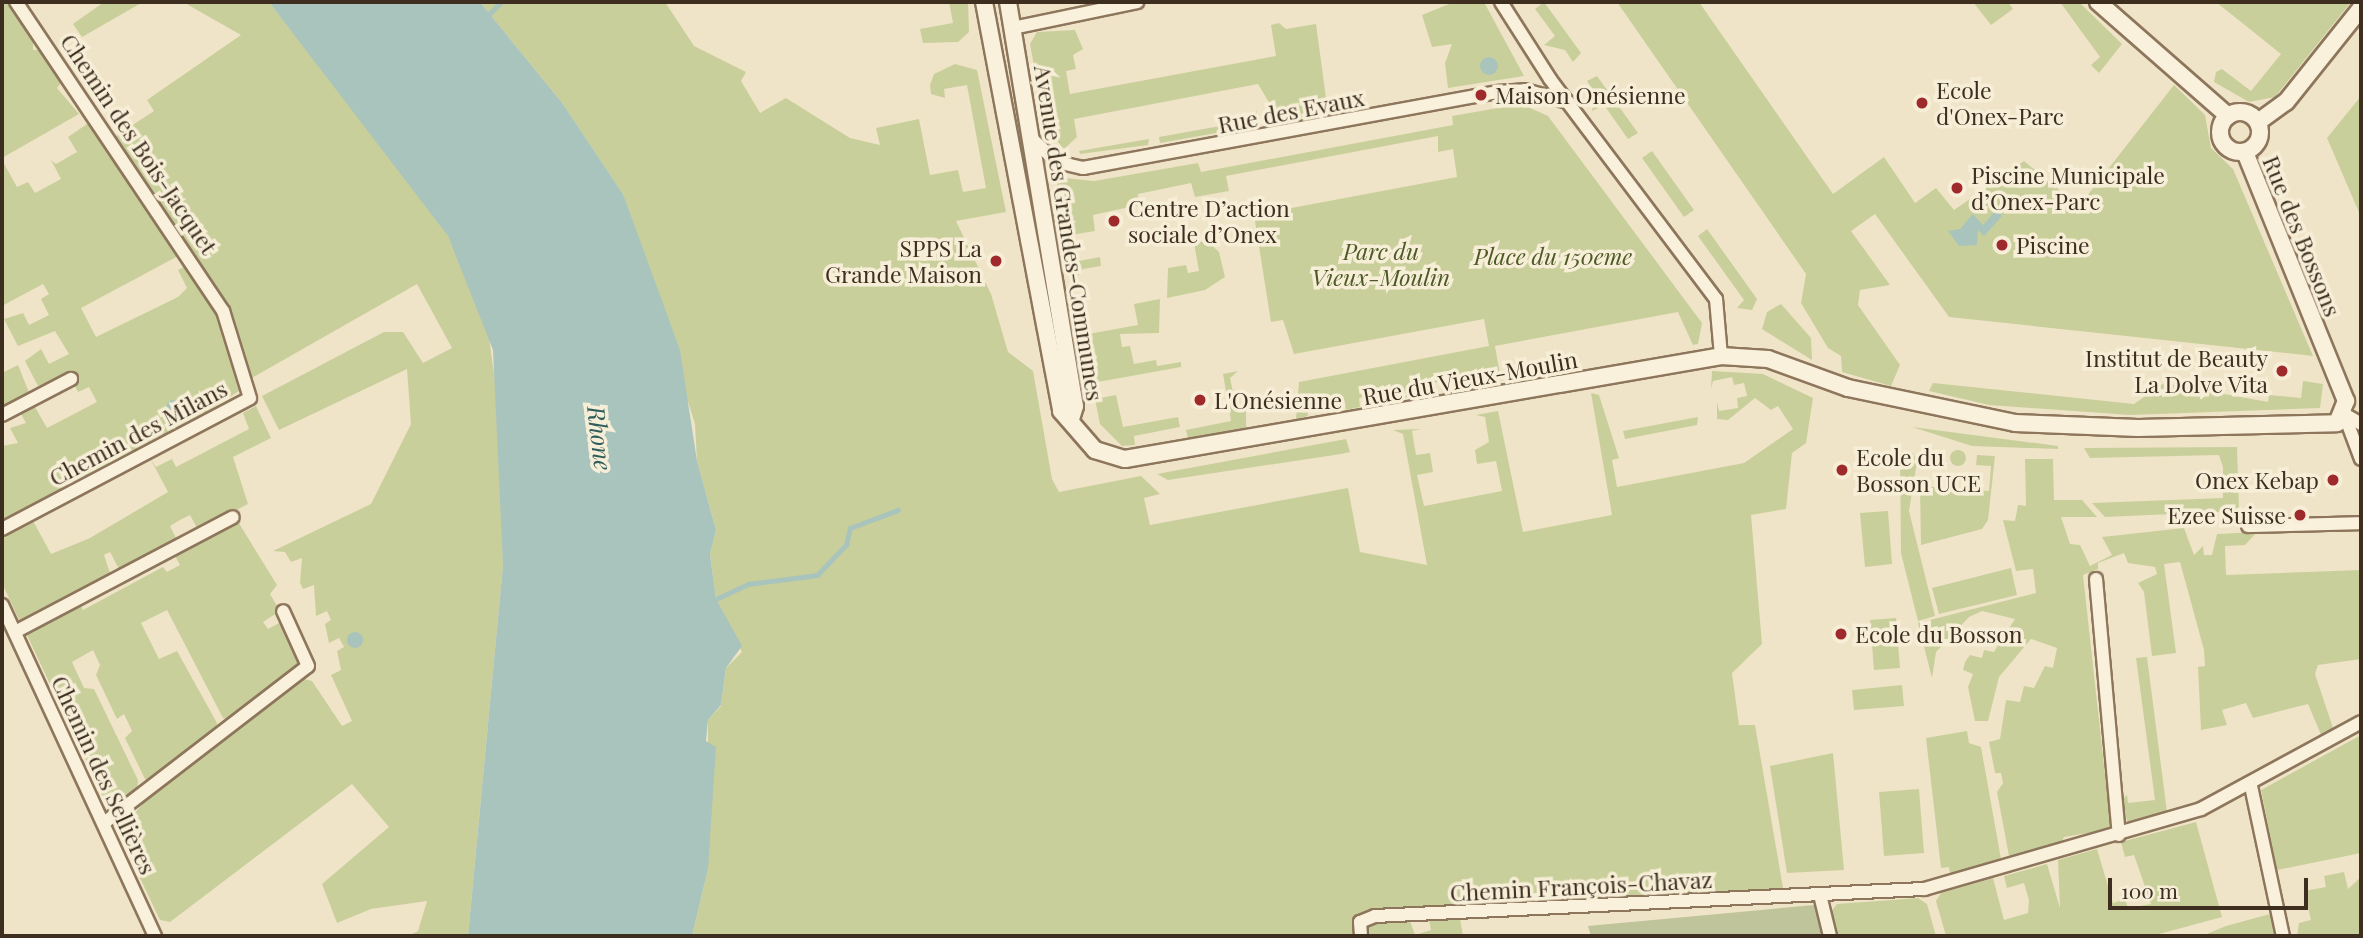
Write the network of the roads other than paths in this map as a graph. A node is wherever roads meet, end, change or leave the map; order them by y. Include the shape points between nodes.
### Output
1 (16, 2) edge
2 (984, 2) edge
3 (1008, 2) edge
4 (1137, 2) edge
5 (1501, 2) edge
6 (2098, 2) edge
7 (1111, 4) edge
8 (2361, 8) edge
9 (1013, 28) junction
10 (989, 32) junction
11 (1568, 102) junction
12 (2228, 116) junction
13 (2258, 122) junction
14 (1031, 138) junction
15 (2245, 152) junction
16 (223, 311) joint
17 (1721, 356) junction
18 (71, 379) dead end
19 (2344, 414) junction
20 (2, 415) edge
21 (1071, 419) junction
22 (2361, 424) edge
23 (2361, 458) edge
24 (233, 517) dead end
25 (2360, 523) edge
26 (2248, 526) dead end
27 (2, 529) edge
28 (2096, 579) dead end
29 (2, 605) edge
30 (283, 611) dead end
31 (15, 632) junction
32 (2361, 722) edge
33 (2251, 786) junction
34 (104, 823) junction
35 (2119, 835) junction
36 (1820, 895) junction
37 (155, 936) edge
38 (1361, 936) edge
39 (1830, 936) edge
40 (2283, 936) edge

1 - 16 street, Chemin des Bois-Jacquet
2 - 10 street, Avenue des Grandes-Communes
3 - 9 street, Avenue des Grandes-Communes
4 - 7 street
5 - 11 street
6 - 12 street
7 - 9 street
8 - 13 street via 2286,102
9 - 10 street
9 - 14 street, Avenue des Grandes-Communes
10 - 21 street, Avenue des Grandes-Communes via 1061,411
11 - 14 street, Rue des Evaux via 1525,90 1498,92 1083,168 1057,162
11 - 17 street via 1716,299
12 - 13 street via 2247,113
12 - 15 street, Rue des Bossons via 2221,138 2231,150
13 - 15 street, Rue des Bossons via 2259,141
14 - 21 street, Avenue des Grandes-Communes via 1075,406
15 - 19 street, Rue des Bossons via 2342,391
16 - 27 street, Chemin des Milans via 250,398
17 - 19 street via 1753,356 1941,411 2041,425 2324,425
17 - 21 street, Rue du Vieux-Moulin via 1132,460 1099,452
18 - 20 street
19 - 22 street
19 - 23 street, Rue des Bossons
24 - 31 street
25 - 26 street
28 - 35 street
29 - 31 street, Chemin des Sellières
30 - 34 street via 308,666
31 - 34 street, Chemin des Sellières
32 - 33 street, Chemin François-Chavaz
33 - 35 street, Chemin François-Chavaz
33 - 40 street
34 - 37 street, Chemin des Sellières
35 - 36 street, Chemin François-Chavaz via 1924,889
36 - 38 street, Chemin François-Chavaz via 1375,916 1360,922
36 - 39 street

